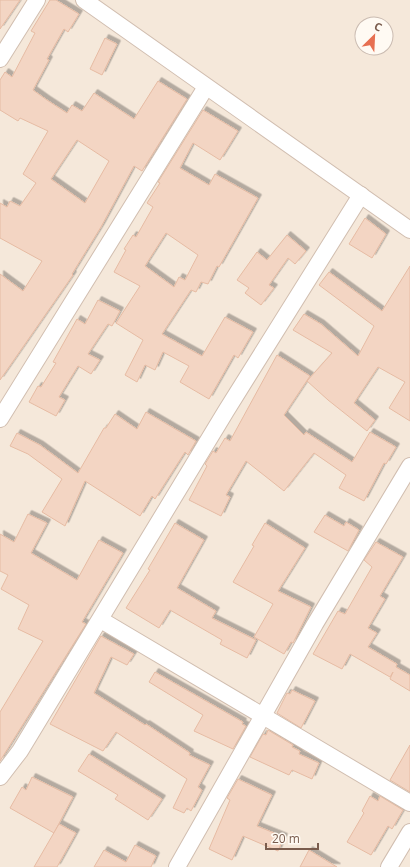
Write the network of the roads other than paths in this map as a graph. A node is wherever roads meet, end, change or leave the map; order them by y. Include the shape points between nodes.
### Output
1 (37, 0) edge
2 (84, 0) edge
3 (0, 59) edge
4 (206, 87) junction
5 (361, 195) junction
6 (410, 230) edge
7 (0, 419) edge
8 (410, 466) edge
9 (101, 620) junction
10 (263, 716) junction
11 (0, 777) edge
12 (410, 803) edge
13 (410, 832) edge
14 (177, 867) edge
15 (389, 867) edge

1 - 3 street
2 - 4 street
4 - 5 street
4 - 7 street
5 - 6 street
5 - 9 street via 226,411
8 - 10 street via 314,624
9 - 10 street
9 - 11 street via 20,751
10 - 12 street
10 - 14 street
13 - 15 street

